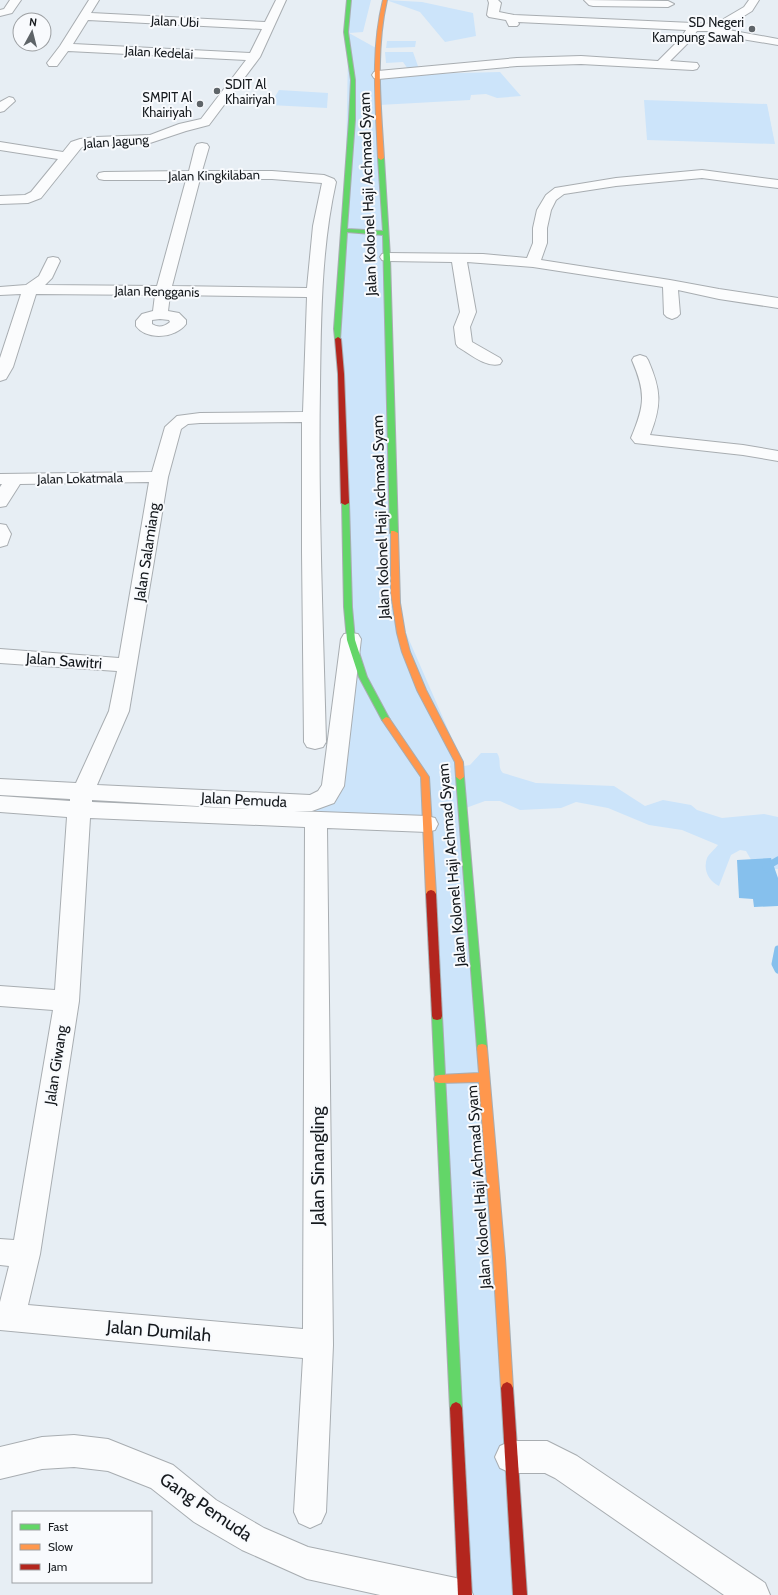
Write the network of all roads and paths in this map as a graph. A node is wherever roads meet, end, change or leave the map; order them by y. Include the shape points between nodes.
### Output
1 (16, 0) edge
2 (94, 0) edge
3 (281, 0) edge
4 (348, 0) edge
5 (385, 0) edge
6 (493, 0) edge
7 (589, 0) edge
8 (754, 0) edge
9 (668, 4) dead end
10 (0, 13) edge
11 (83, 16) junction
12 (268, 26) junction
13 (694, 27) junction
14 (717, 28) junction
15 (346, 32) junction
16 (356, 35) dead end
17 (366, 42) dead end
18 (778, 42) edge
19 (65, 47) junction
20 (376, 48) junction
21 (358, 52) dead end
22 (254, 57) junction
23 (53, 63) dead end
24 (661, 64) junction
25 (693, 66) dead end
26 (378, 75) junction
27 (353, 80) junction
28 (0, 146) edge
29 (202, 147) dead end
30 (67, 157) junction
31 (104, 176) dead end
32 (193, 176) junction
33 (778, 184) edge
34 (0, 200) edge
35 (345, 217) junction
36 (356, 218) dead end
37 (343, 230) junction
38 (385, 233) junction
39 (387, 257) junction
40 (459, 258) junction
41 (53, 261) dead end
42 (533, 263) junction
43 (670, 284) junction
44 (30, 289) junction
45 (0, 291) edge
46 (163, 291) junction
47 (314, 293) junction
48 (778, 303) edge
49 (160, 314) dead end
50 (672, 314) dead end
51 (640, 360) dead end
52 (494, 361) dead end
53 (0, 376) edge
54 (311, 417) junction
55 (778, 456) edge
56 (159, 477) junction
57 (7, 479) edge
58 (0, 502) edge
59 (0, 529) edge
60 (0, 541) edge
61 (351, 639) junction
62 (0, 656) edge
63 (128, 665) junction
64 (315, 742) dead end
65 (0, 787) edge
66 (81, 801) junction
67 (0, 804) edge
68 (316, 819) junction
69 (427, 824) junction
70 (0, 996) edge
71 (67, 1001) junction
72 (484, 1076) junction
73 (439, 1078) junction
74 (13, 1253) edge
75 (6, 1317) edge
76 (318, 1345) junction
77 (511, 1457) junction
78 (0, 1463) edge
79 (310, 1512) dead end
80 (456, 1595) edge
81 (465, 1595) edge
82 (520, 1595) edge
83 (753, 1595) edge

1 - 10 street via 8,11
2 - 11 street
3 - 12 street, Jalan Jagung
4 - 15 main road
5 - 20 main road, Jalan Kolonel Haji Achmad Syam
6 - 13 street via 493,15 509,17 512,21
7 - 9 street via 593,3
8 - 14 street via 748,9
11 - 12 street, Jalan Ubi
11 - 19 street
12 - 22 street, Jalan Jagung
13 - 14 street
13 - 24 street
14 - 18 street via 718,32
15 - 16 main road
15 - 27 main road
17 - 20 main road
19 - 22 street, Jalan Kedelai
19 - 23 street
20 - 26 main road, Jalan Kolonel Haji Achmad Syam
21 - 27 main road
22 - 30 street, Jalan Jagung via 201,124 146,140 111,139 80,143
24 - 25 street
24 - 26 street via 581,60 517,62
26 - 38 main road, Jalan Kolonel Haji Achmad Syam via 381,220
27 - 35 main road, Jalan Kolonel Haji Achmad Syam
28 - 30 street
29 - 32 street
30 - 34 street, Jalan Jagung via 36,195 28,199
31 - 32 street, Jalan Kingkilaban
32 - 46 street
32 - 47 street, Jalan Kingkilaban via 272,175 324,179 329,182 323,205
33 - 42 street via 702,174 560,190 544,210 540,243
35 - 36 main road
35 - 37 main road, Jalan Kolonel Haji Achmad Syam
37 - 38 main road
37 - 61 main road, Jalan Kolonel Haji Achmad Syam via 337,329
38 - 39 main road, Jalan Kolonel Haji Achmad Syam
39 - 40 street
39 - 72 main road, Jalan Kolonel Haji Achmad Syam via 397,612 405,650 459,762
40 - 42 street
40 - 52 street via 468,312 462,327 464,344
41 - 44 street via 45,278
42 - 43 street
43 - 48 street
43 - 50 street
44 - 45 street, Jalan Rengganis
44 - 46 street, Jalan Rengganis
44 - 53 street
46 - 47 street, Jalan Rengganis
46 - 49 street
47 - 54 street
51 - 55 street via 650,383 651,405 641,439
54 - 56 street, Jalan Salamiang via 183,420 174,427
54 - 64 street
56 - 57 street, Jalan Lokatmala
56 - 63 street, Jalan Salamiang
57 - 58 street
59 - 60 street
61 - 66 street, Jalan Pemuda via 333,786 326,797 312,803
61 - 69 main road, Jalan Kolonel Haji Achmad Syam via 360,670 382,714 425,777
62 - 63 street, Jalan Sawitri
63 - 66 street, Jalan Salamiang via 118,711
65 - 66 street, Jalan Pemuda
66 - 67 street, Jalan Pemuda
66 - 68 street, Jalan Pemuda
66 - 71 street, Jalan Giwang
68 - 69 street, Jalan Pemuda
68 - 76 street, Jalan Sinangling
69 - 73 main road, Jalan Kolonel Haji Achmad Syam
70 - 71 street
71 - 74 street, Jalan Giwang
72 - 73 main road
72 - 77 main road, Jalan Kolonel Haji Achmad Syam via 499,1258
73 - 81 main road, Jalan Kolonel Haji Achmad Syam
74 - 75 street, Jalan Giwang
75 - 76 street, Jalan Dumilah
76 - 79 street, Jalan Sinangling
77 - 82 main road, Jalan Kolonel Haji Achmad Syam
77 - 83 street via 547,1457 566,1467
78 - 80 street, Gang Pemuda via 42,1454 74,1451 108,1455 162,1476 205,1511 253,1539 307,1563

